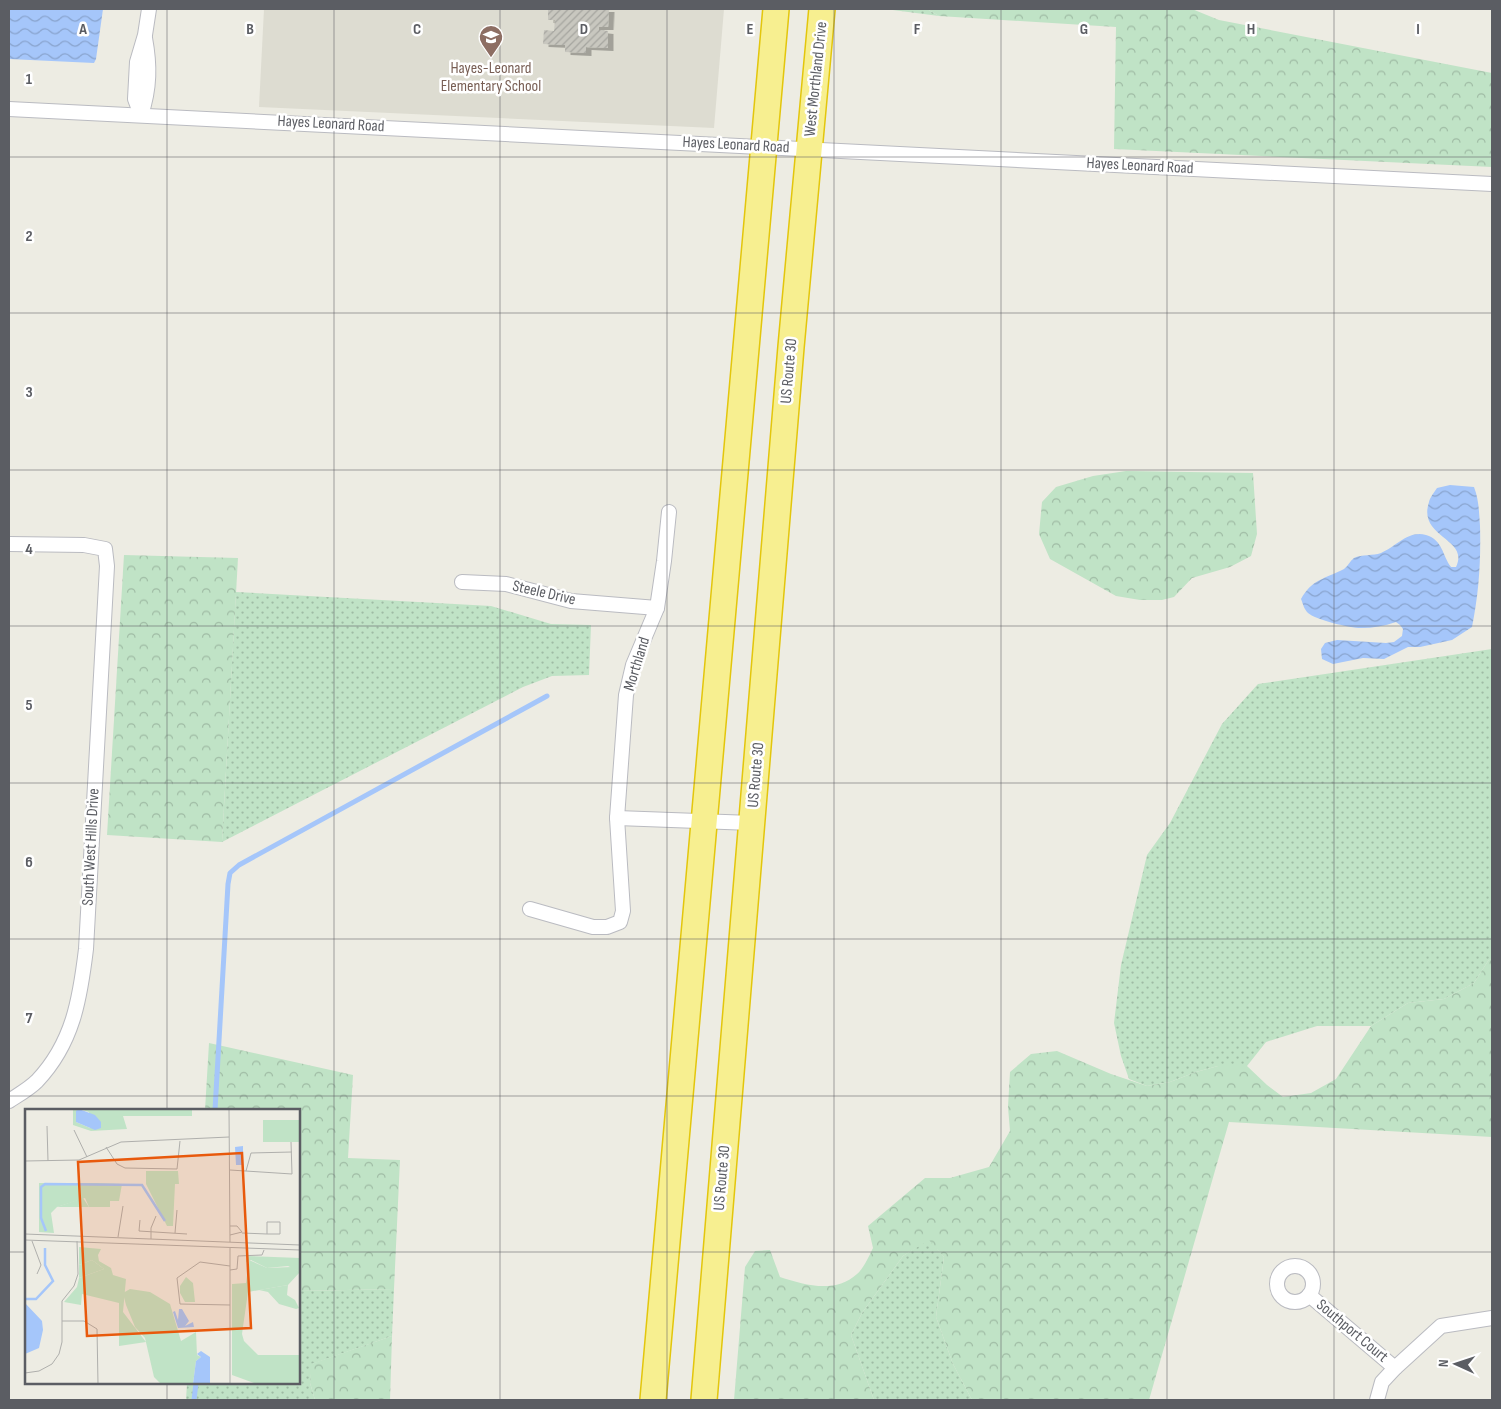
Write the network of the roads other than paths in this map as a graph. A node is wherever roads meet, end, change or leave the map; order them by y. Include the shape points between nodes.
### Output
1 (150, 9) edge
2 (776, 9) edge
3 (822, 9) edge
4 (9, 109) edge
5 (141, 115) junction
6 (764, 147) junction
7 (809, 149) junction
8 (1492, 184) edge
9 (669, 512) dead end
10 (9, 544) edge
11 (462, 582) dead end
12 (657, 608) junction
13 (617, 818) junction
14 (705, 821) junction
15 (752, 823) junction
16 (530, 909) dead end
17 (9, 1101) edge
18 (1309, 1295) dead end
19 (1492, 1318) edge
20 (1395, 1368) junction
21 (653, 1400) edge
22 (704, 1400) edge
23 (1377, 1400) edge

1 - 5 street via 137,62 135,99
2 - 6 highway
3 - 7 highway, West Morthland Drive
4 - 5 street, Hayes Leonard Road
5 - 6 street, Hayes Leonard Road
6 - 7 street, Hayes Leonard Road
6 - 14 highway
7 - 8 street, Hayes Leonard Road
7 - 15 highway, US Route 30
9 - 12 street, Morthland
10 - 17 street, South West Hills Drive via 84,545 105,549 106,566 82,984 76,1013 54,1060 36,1082
11 - 12 street, Steele Drive via 506,584 571,602
12 - 13 street, Morthland via 633,665 626,695
13 - 14 street
13 - 16 street, Morthland via 623,911 620,922 607,927 593,927
14 - 15 street
14 - 21 highway
15 - 22 highway, US Route 30
18 - 20 street, Southport Court
19 - 20 street via 1441,1326
20 - 23 street via 1382,1382

